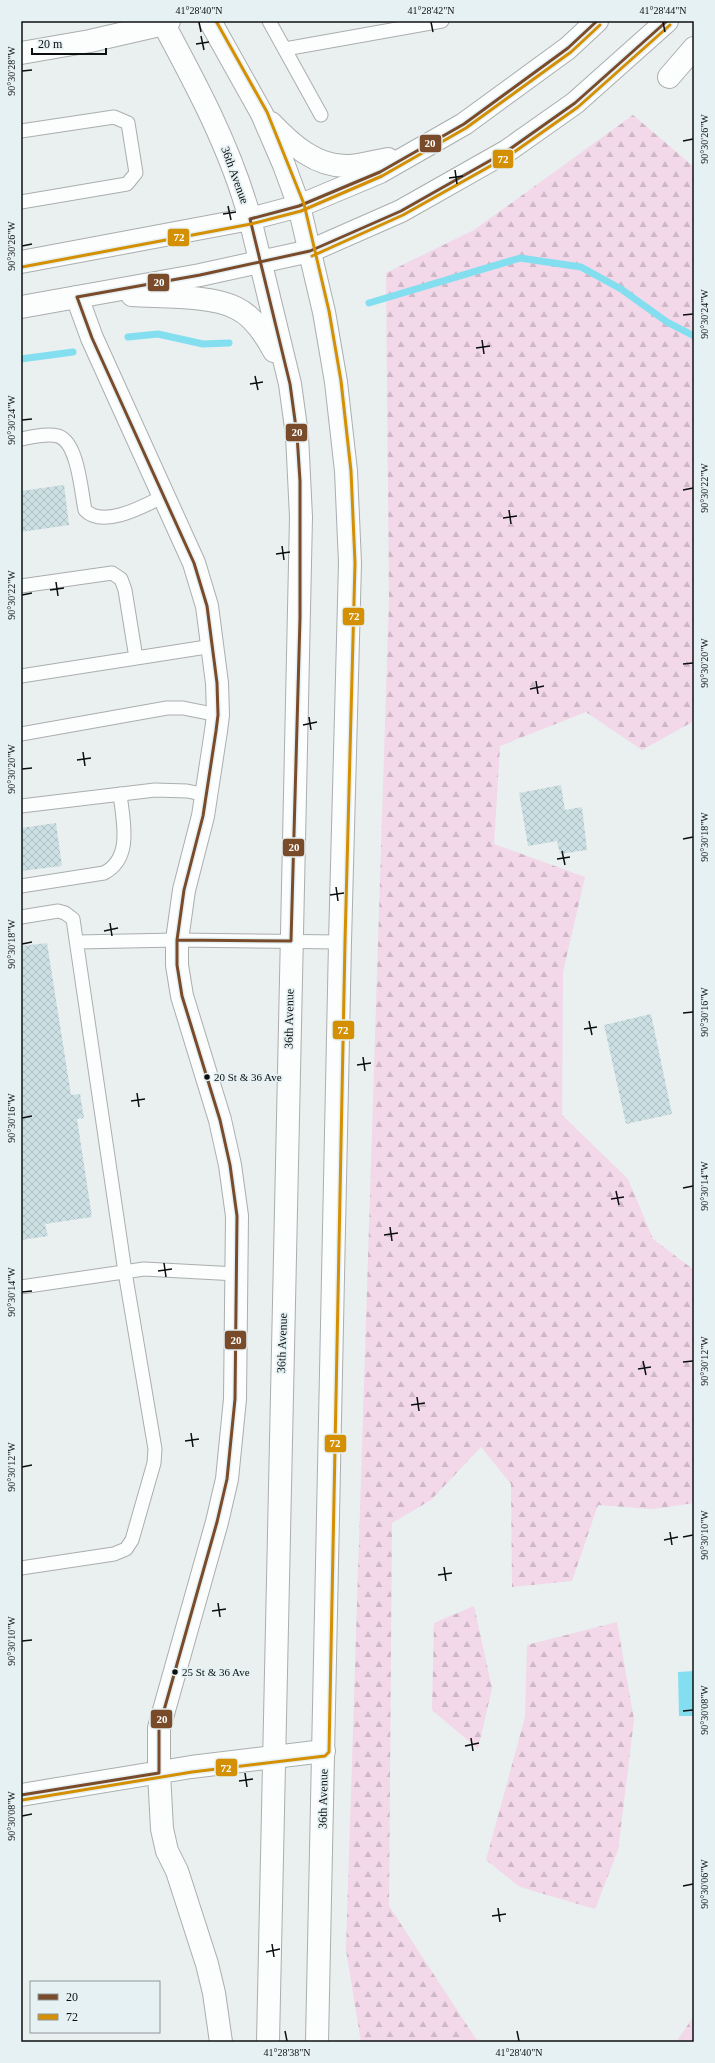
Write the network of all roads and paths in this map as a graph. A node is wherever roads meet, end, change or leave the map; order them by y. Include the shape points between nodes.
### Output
1 (210, 21) edge
2 (269, 21) edge
3 (442, 21) edge
4 (597, 21) edge
5 (165, 22) edge
6 (669, 22) edge
7 (694, 48) edge
8 (285, 49) junction
9 (21, 53) edge
10 (669, 77) dead end
11 (262, 114) junction
12 (321, 116) dead end
13 (464, 124) junction
14 (21, 131) edge
15 (21, 202) edge
16 (299, 206) junction
17 (250, 219) junction
18 (310, 251) junction
19 (21, 262) edge
20 (260, 262) junction
21 (87, 295) junction
22 (21, 307) edge
23 (290, 384) junction
24 (21, 439) edge
25 (164, 496) junction
26 (21, 586) edge
27 (213, 646) junction
28 (136, 658) junction
29 (21, 676) edge
30 (218, 715) junction
31 (21, 734) edge
32 (120, 794) junction
33 (207, 795) junction
34 (21, 806) edge
35 (21, 886) edge
36 (21, 917) edge
37 (177, 940) junction
38 (291, 941) junction
39 (77, 942) junction
40 (340, 942) junction
41 (125, 1272) junction
42 (237, 1274) junction
43 (21, 1287) edge
44 (21, 1568) edge
45 (324, 1751) junction
46 (274, 1757) junction
47 (159, 1773) junction
48 (21, 1795) edge
49 (221, 2042) edge
50 (268, 2042) edge
51 (317, 2042) edge

1 - 11 main road, 36th Avenue
2 - 8 lane
3 - 8 lane
4 - 13 main road via 568,48
5 - 9 main road via 90,41
5 - 17 main road, 36th Avenue via 223,143
6 - 18 main road via 575,103 508,151 401,210
7 - 10 main road
8 - 12 lane
11 - 13 main road via 301,152 326,162 347,166 391,158
11 - 16 main road, 36th Avenue
13 - 16 main road via 380,172
14 - 15 lane via 114,117 128,123 136,173 127,184
16 - 17 main road
16 - 18 main road, 36th Avenue
17 - 19 main road
17 - 20 main road, 36th Avenue
18 - 20 main road
18 - 40 main road, 36th Avenue via 336,382 346,471 350,563
20 - 21 main road
20 - 23 main road, 36th Avenue
21 - 22 main road
21 - 23 main road via 213,301 235,307 259,327
21 - 25 main road via 92,338
23 - 38 main road, 36th Avenue via 297,435 301,518
24 - 25 lane via 42,435 58,436 68,442 74,454 85,510 90,516 100,518 122,514
25 - 27 main road via 194,563 207,606
26 - 28 lane via 112,573 121,579 125,590
27 - 28 lane
27 - 30 main road
28 - 29 lane
30 - 31 lane via 183,708 167,708
30 - 33 main road
32 - 33 lane via 187,790
32 - 34 lane
32 - 35 lane via 124,838 121,857 111,869
33 - 37 main road via 184,890
36 - 39 lane via 58,911 65,913 73,919
37 - 38 lane
37 - 39 lane
37 - 42 main road via 177,965 182,996 220,1120 230,1165 237,1216
38 - 40 lane
38 - 46 main road, 36th Avenue
39 - 41 lane
40 - 45 main road, 36th Avenue
41 - 42 lane via 144,1269
41 - 43 lane
41 - 44 lane via 155,1449 154,1463 132,1540 126,1549 114,1554
42 - 47 main road via 235,1399 227,1479 159,1728
45 - 46 main road
45 - 51 main road, 36th Avenue
46 - 47 main road
46 - 50 main road, 36th Avenue
47 - 48 main road
47 - 49 main road via 162,1829 167,1851 177,1872 207,1964

